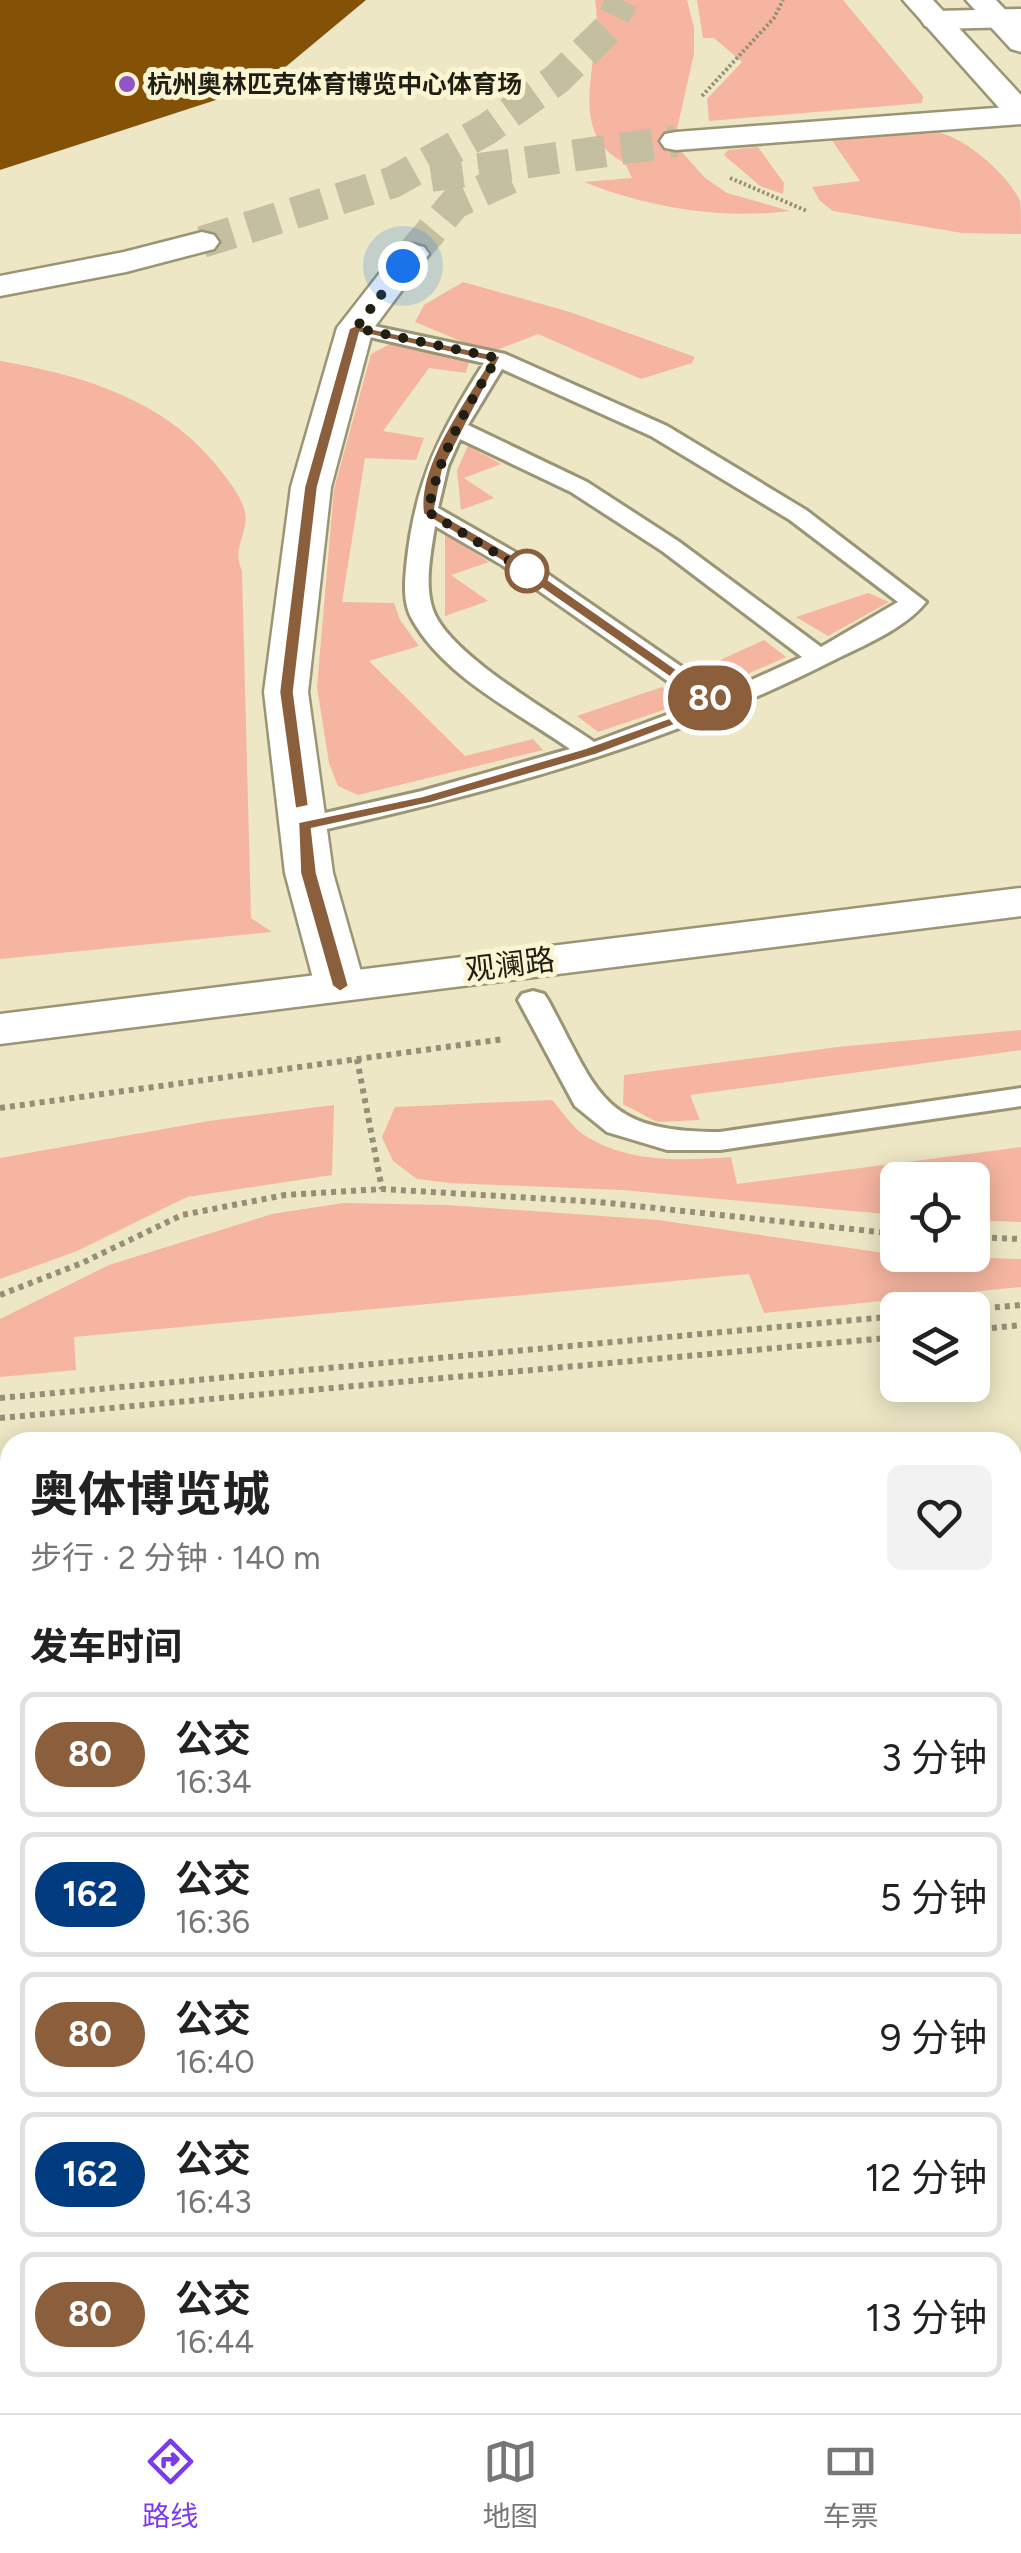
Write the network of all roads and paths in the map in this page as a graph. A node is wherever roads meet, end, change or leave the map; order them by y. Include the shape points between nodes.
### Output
1 (926, 10) edge
2 (1000, 12) edge
3 (1021, 43) edge
4 (1021, 114) edge
5 (676, 141) tunnel mouth
6 (202, 242) tunnel mouth
7 (412, 254) tunnel mouth
8 (0, 286) edge
9 (356, 328) junction
10 (497, 358) junction
11 (455, 428) junction
12 (428, 512) junction
13 (820, 658) junction
14 (720, 705) junction
15 (591, 752) junction
16 (304, 826) junction
17 (1021, 902) edge
18 (1021, 940) edge
19 (340, 986) junction
20 (542, 1016) junction
21 (0, 1030) edge
22 (357, 1059) junction
23 (0, 1066) edge
24 (1021, 1097) edge
25 (0, 1108) edge
26 (382, 1189) junction
27 (880, 1232) edge
28 (990, 1238) edge
29 (1021, 1239) edge
30 (0, 1295) edge
31 (1021, 1305) edge
32 (990, 1308) edge
33 (880, 1318) edge
34 (1021, 1325) edge
35 (990, 1328) edge
36 (880, 1338) edge
37 (0, 1398) edge
38 (0, 1418) edge

1 - 2 street
1 - 4 street
2 - 3 street
4 - 5 street
6 - 8 street
7 - 9 street
9 - 10 lane
9 - 16 street via 311,487 286,692
10 - 11 lane
10 - 13 lane via 659,430 798,515 914,602
11 - 12 lane via 436,470
11 - 13 lane via 579,487
12 - 14 lane via 510,560
12 - 15 lane via 416,582 420,614 463,660
13 - 14 lane
14 - 15 lane
15 - 16 lane via 425,800
16 - 19 street via 308,873
17 - 19 street, 观澜路
18 - 20 street, 观澜路
19 - 21 street, 观澜路
20 - 22 path
20 - 23 street, 观澜路
20 - 24 lane via 586,1099 618,1124 667,1142
22 - 25 path
22 - 26 path
26 - 27 path via 599,1202
26 - 30 path via 284,1196 182,1215
28 - 29 path
31 - 32 path
33 - 37 path
34 - 35 path
36 - 38 path

